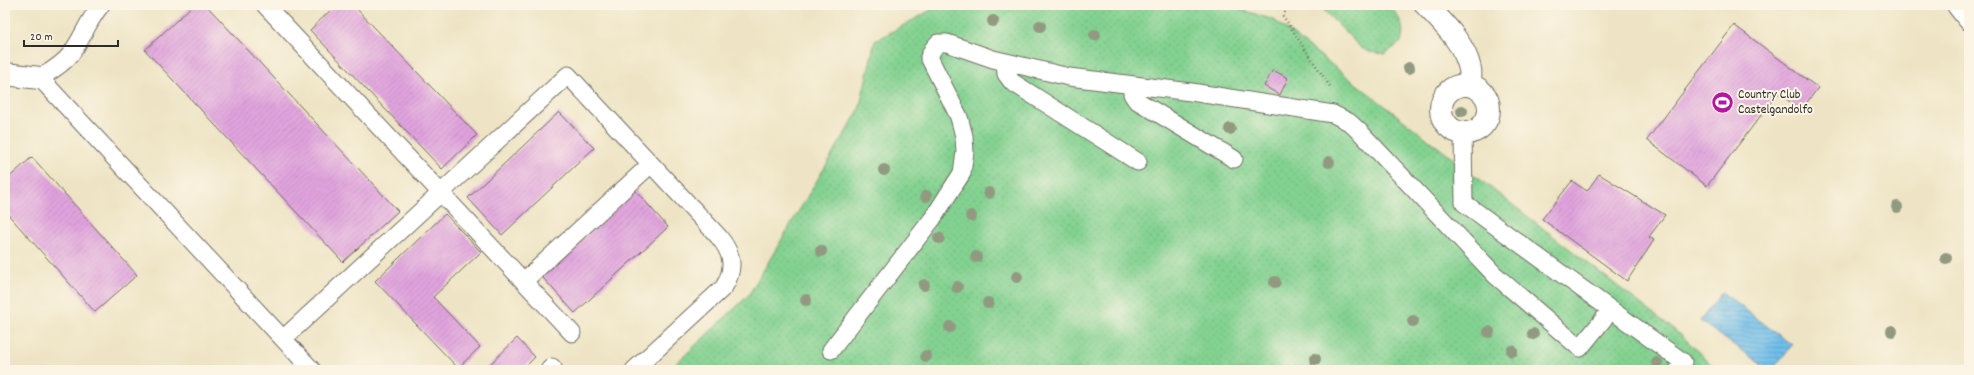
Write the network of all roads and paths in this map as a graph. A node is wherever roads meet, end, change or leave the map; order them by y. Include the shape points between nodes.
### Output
1 (101, 5) edge
2 (265, 5) edge
3 (1289, 5) edge
4 (1426, 5) edge
5 (1958, 5) edge
6 (1969, 19) edge
7 (1005, 62) junction
8 (5, 74) edge
9 (40, 78) junction
10 (1470, 84) junction
11 (1132, 86) junction
12 (1333, 114) junction
13 (1463, 133) junction
14 (1234, 159) dead end
15 (1138, 162) dead end
16 (651, 164) junction
17 (440, 194) junction
18 (524, 281) junction
19 (1611, 310) junction
20 (572, 333) dead end
21 (283, 339) junction
22 (831, 350) dead end
23 (312, 370) edge
24 (549, 370) edge
25 (554, 370) edge
26 (634, 370) edge
27 (1678, 370) edge

1 - 9 lane via 70,55
2 - 17 lane
3 - 12 path via 1283,16 1336,94
4 - 10 street via 1460,45 1470,69
5 - 6 street
7 - 11 lane via 1069,77
7 - 15 lane via 1006,74 1012,82
7 - 22 lane via 947,43 938,43 933,48 930,57 959,117 964,136 962,173 933,218
8 - 9 street
9 - 21 lane
10 - 13 street via 1484,93 1490,109 1484,124 1478,129
10 - 13 street via 1454,86 1447,92 1441,106 1441,114 1446,124
11 - 12 lane via 1242,99
11 - 14 lane via 1132,94 1136,100
12 - 19 lane via 1349,122 1361,133 1495,275 1580,348
13 - 19 lane via 1464,203
16 - 17 lane via 568,74
16 - 18 lane
16 - 26 lane via 719,237 730,253 732,264 730,278 724,288
17 - 18 lane
17 - 21 lane
18 - 20 lane
19 - 27 lane via 1683,362
21 - 23 lane
24 - 25 lane

